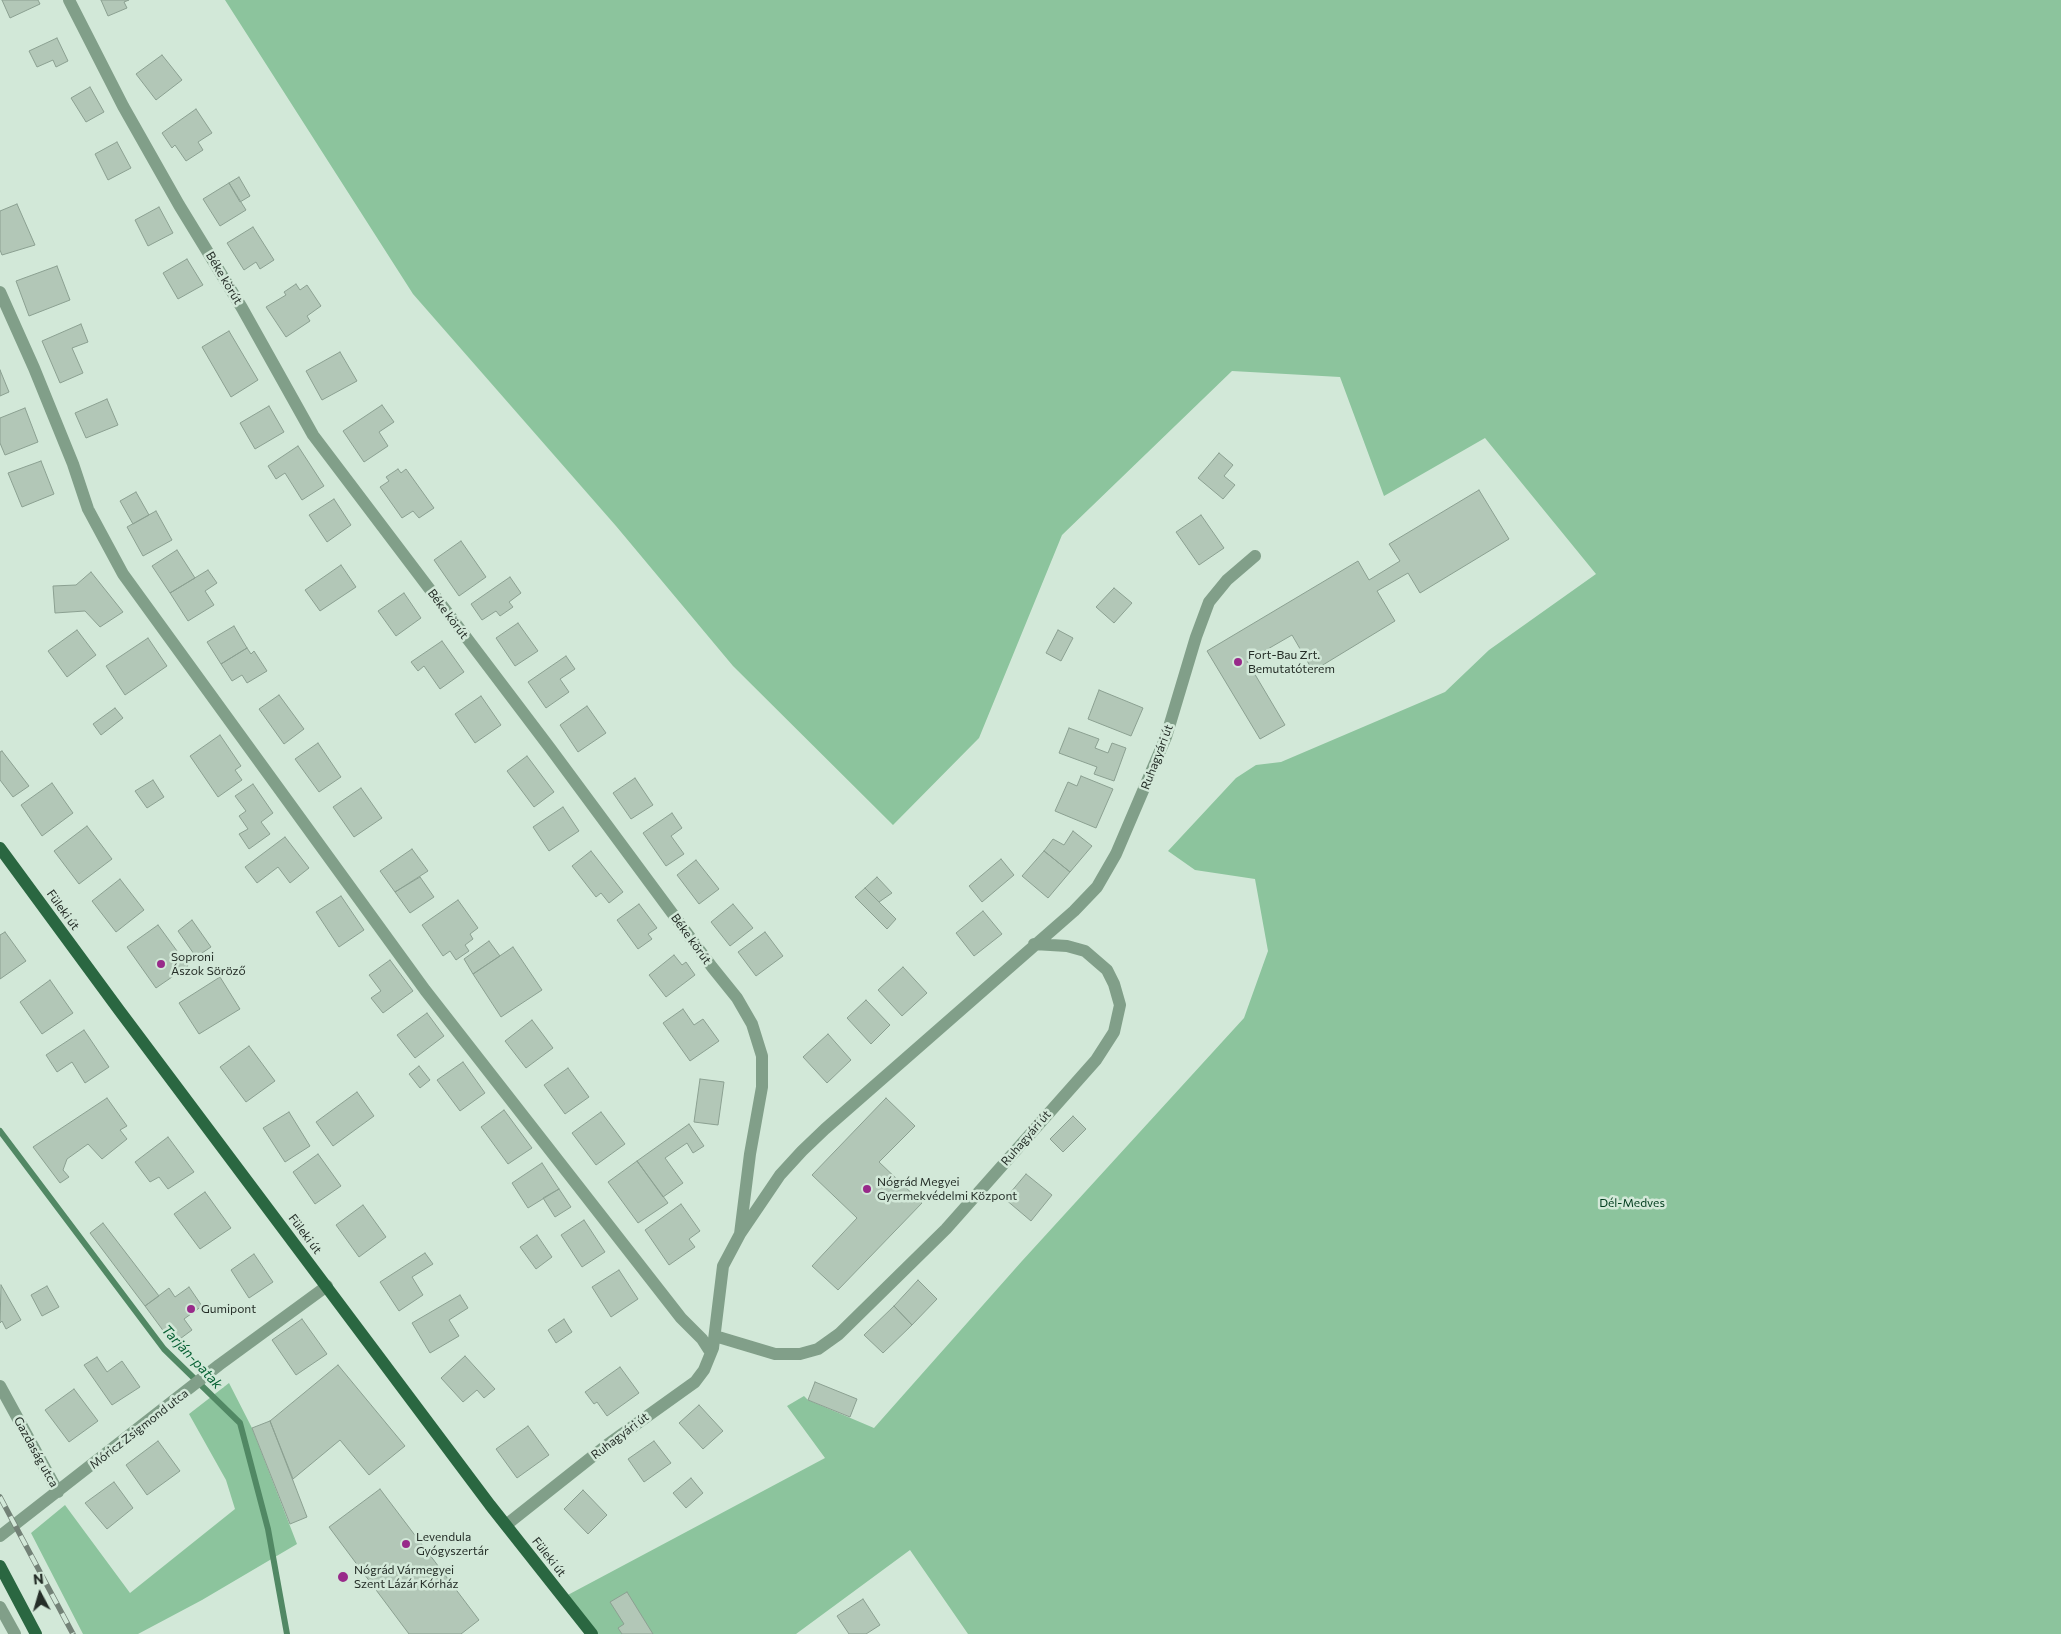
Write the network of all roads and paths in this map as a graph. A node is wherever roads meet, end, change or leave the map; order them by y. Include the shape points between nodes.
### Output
1 (69, 0) edge
2 (0, 292) edge
3 (1255, 556) dead end
4 (0, 848) edge
5 (1034, 944) junction
6 (740, 1234) junction
7 (327, 1286) junction
8 (714, 1336) junction
9 (711, 1353) junction
10 (0, 1386) edge
11 (58, 1492) junction
12 (506, 1525) junction
13 (0, 1536) edge
14 (0, 1566) edge
15 (0, 1606) edge
16 (15, 1634) edge
17 (36, 1634) edge
18 (592, 1634) edge

1 - 6 street, Béke körút via 128,114 313,435 737,998 752,1024 762,1056 762,1088
2 - 9 street via 74,464 88,509 123,574 425,990
3 - 5 street, Ruhagyári út via 1227,580 1203,616 1166,737 1116,854 1097,887
4 - 7 main road, Füleki út
5 - 6 street, Ruhagyári út via 802,1151 780,1175
5 - 8 street, Ruhagyári út via 1067,946 1085,951 1107,970 1120,1005 1114,1032 1096,1060 946,1229 839,1334 818,1349 800,1354 775,1354
6 - 8 street, Ruhagyári út via 723,1266
7 - 11 street, Móricz Zsigmond utca
7 - 12 main road, Füleki út
8 - 9 street, Ruhagyári út
9 - 12 street, Ruhagyári út via 695,1382 607,1445
10 - 11 street, Gazdaság utca
11 - 13 street, Móricz Zsigmond utca
12 - 18 main road, Füleki út
14 - 17 main road
15 - 16 street

